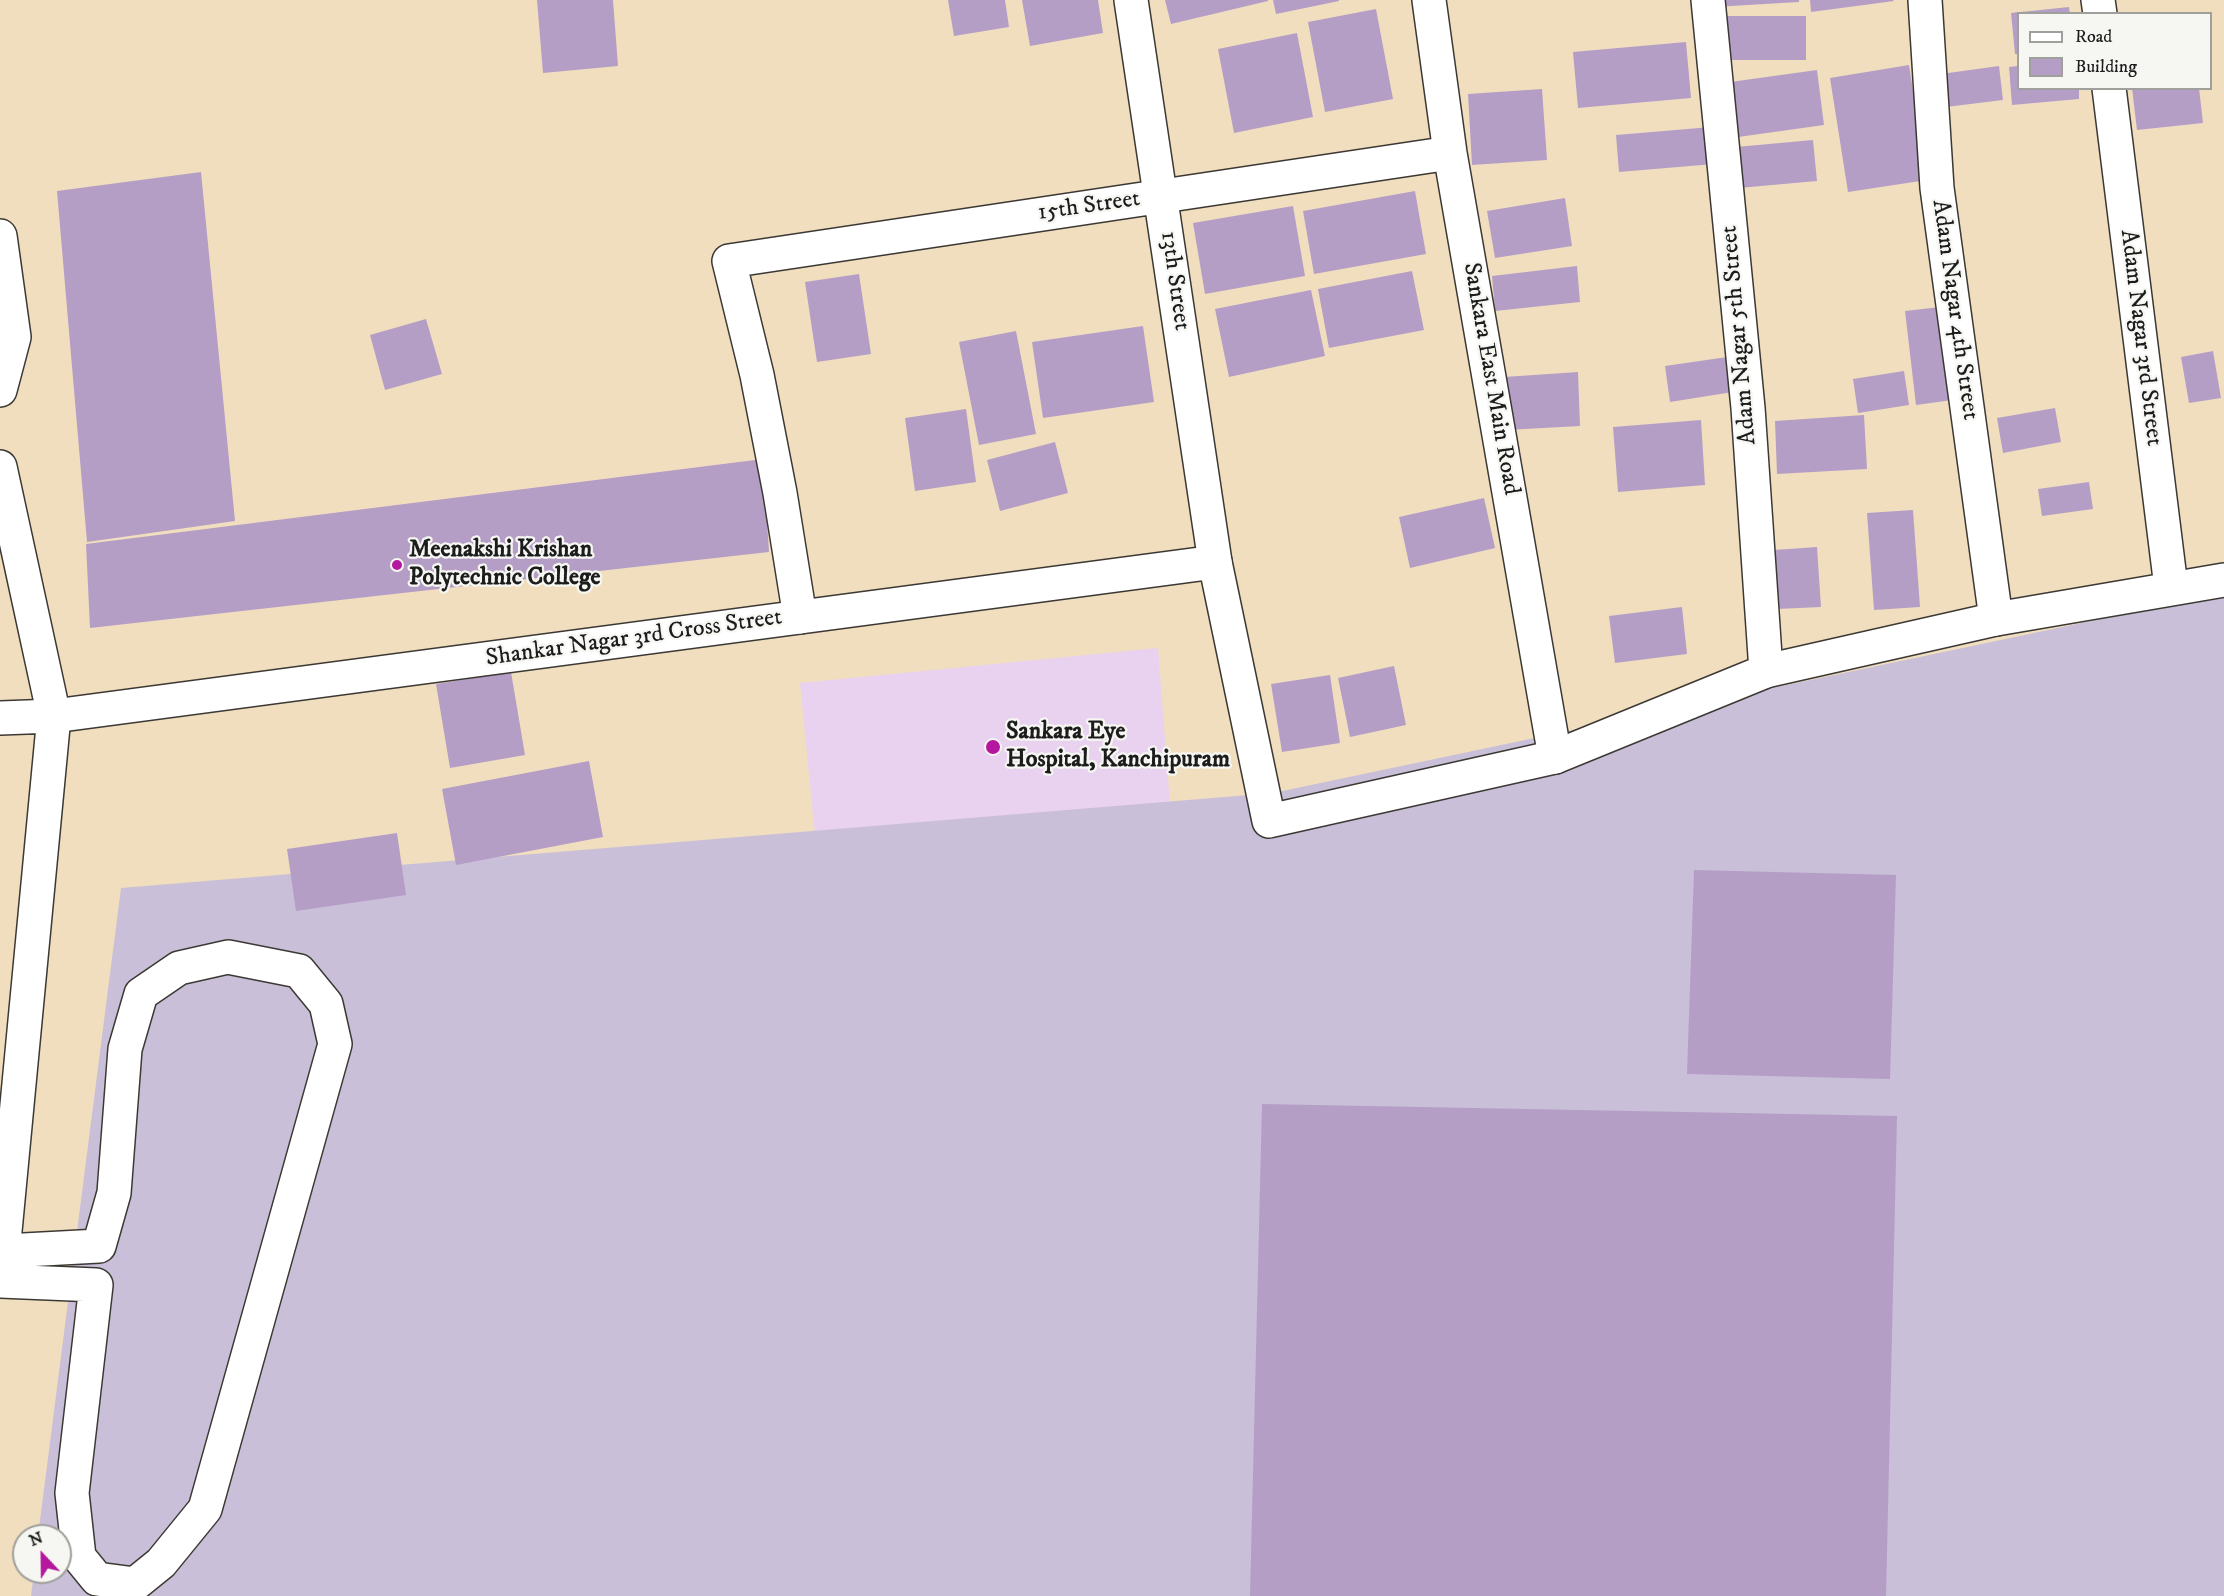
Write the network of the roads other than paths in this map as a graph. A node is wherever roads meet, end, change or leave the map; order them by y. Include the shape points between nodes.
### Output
1 (1131, 0) edge
2 (1429, 0) edge
3 (1708, 0) edge
4 (1925, 0) edge
5 (2109, 90) edge
6 (1450, 153) junction
7 (1162, 196) junction
8 (0, 236) edge
9 (0, 390) edge
10 (0, 467) edge
11 (1215, 562) junction
12 (2224, 580) edge
13 (2171, 587) junction
14 (800, 617) junction
15 (1996, 619) junction
16 (1766, 671) junction
17 (54, 716) junction
18 (0, 718) edge
19 (1555, 757) junction
20 (13, 1003) edge
21 (99, 1246) junction
22 (2, 1271) edge
23 (96, 1285) junction

1 - 7 street, 13th Street
2 - 6 street, Sankara East Main Road
3 - 16 street, Adam Nagar 5th Street via 1748,408
4 - 15 street, Adam Nagar 4th Street via 1937,188
5 - 13 street, Adam Nagar 3rd Street
6 - 7 street, 15th Street
6 - 19 street, Sankara East Main Road
7 - 11 street, 13th Street
7 - 14 street, 15th Street via 729,261 757,375
8 - 9 street via 14,338
10 - 17 street
11 - 14 street, Shankar Nagar 3rd Cross Street
11 - 19 street, 13th Street via 1269,821
12 - 13 street
13 - 15 street
14 - 17 street, Shankar Nagar 3rd Cross Street
15 - 16 street
16 - 19 street
17 - 18 street, Shankar Nagar 3rd Cross Street
17 - 20 street
20 - 22 street
21 - 22 street
21 - 23 street
21 - 23 street via 114,1193 125,1049 141,994 179,968 228,957 299,971 326,1004 335,1044 205,1509 161,1563 135,1584 97,1579 79,1557 72,1493
22 - 23 street

